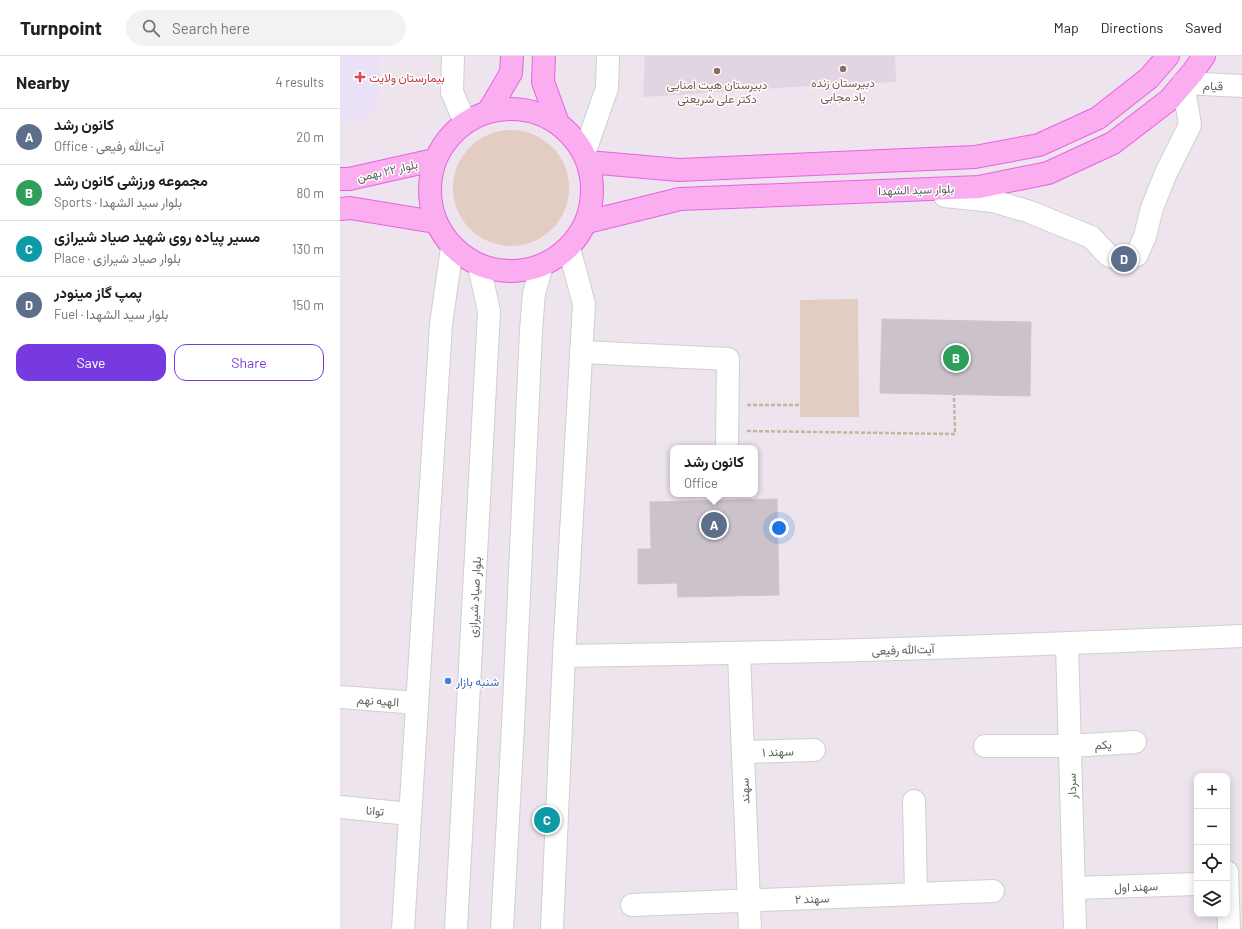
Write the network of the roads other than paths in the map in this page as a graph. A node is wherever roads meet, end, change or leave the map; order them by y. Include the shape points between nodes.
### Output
1 (453, 56) edge
2 (512, 56) edge
3 (544, 56) edge
4 (608, 56) edge
5 (1168, 56) edge
6 (1204, 56) edge
7 (1183, 83) junction
8 (1242, 86) edge
9 (488, 112) junction
10 (465, 122) junction
11 (558, 123) junction
12 (586, 158) junction
13 (434, 160) junction
14 (340, 179) edge
15 (872, 191) junction
16 (340, 209) edge
17 (435, 222) junction
18 (587, 222) junction
19 (452, 248) junction
20 (569, 248) junction
21 (479, 266) junction
22 (542, 266) junction
23 (581, 352) junction
24 (727, 439) edge
25 (1242, 636) edge
26 (1067, 644) junction
27 (739, 654) junction
28 (564, 656) junction
29 (340, 697) edge
30 (417, 703) junction
31 (1135, 742) dead end
32 (985, 746) dead end
33 (1070, 746) junction
34 (814, 750) dead end
35 (742, 752) junction
36 (914, 802) dead end
37 (340, 807) edge
38 (410, 814) junction
39 (1230, 883) edge
40 (1242, 883) edge
41 (1194, 884) edge
42 (1074, 888) junction
43 (993, 891) dead end
44 (916, 894) junction
45 (748, 901) junction
46 (632, 905) dead end
47 (1228, 917) edge
48 (403, 929) edge
49 (456, 929) edge
50 (502, 929) edge
51 (552, 929) edge
52 (750, 929) edge
53 (1075, 929) edge
54 (1229, 929) edge

1 - 10 street via 452,92
2 - 9 main road via 511,73
3 - 11 main road via 543,82
4 - 12 street via 607,88
5 - 12 main road via 1149,78 1098,118 1039,145 975,158 678,170
6 - 7 main road, بلوار سید الشهدا
7 - 8 street, قیام
7 - 15 main road, بلوار سید الشهدا via 1169,100 1113,143 1048,173 978,187
7 - 15 street via 1190,125 1166,173 1137,255 1117,258 1108,255 1091,237 993,200
9 - 10 main road
9 - 11 main road via 512,108 536,113
10 - 13 main road via 449,136
11 - 12 main road via 573,137
12 - 18 main road via 593,192
13 - 14 main road, بلوار ۲۲ بهمن
13 - 17 main road via 428,191
15 - 18 main road, بلوار سید الشهدا via 680,199
16 - 17 main road via 350,208
17 - 19 main road
18 - 20 main road
19 - 21 main road
19 - 30 street via 441,324
20 - 22 main road
20 - 23 street via 584,304
21 - 22 main road via 511,272
21 - 49 street, بلوار صیاد شیرازی via 489,311
22 - 50 street via 534,293 531,331
23 - 24 street via 728,359
23 - 28 street
25 - 26 street, آیت‌الله رفیعی
26 - 27 street, آیت‌الله رفیعی
26 - 33 street, سردار
27 - 28 street, آیت‌الله رفیعی
27 - 35 street, سهند
28 - 51 street
29 - 30 street, الهیه نهم
30 - 38 street
31 - 33 street, یکم
32 - 33 street, یکم
33 - 42 street, سردار
34 - 35 street, سهند ۱
35 - 45 street, سهند
36 - 44 street
37 - 38 street, توانا
38 - 48 street
39 - 40 street
41 - 42 street, سهند اول
42 - 53 street, سردار
43 - 44 street, سهند ۲
44 - 45 street, سهند ۲
45 - 46 street, سهند ۲
45 - 52 street, سهند
47 - 54 street

